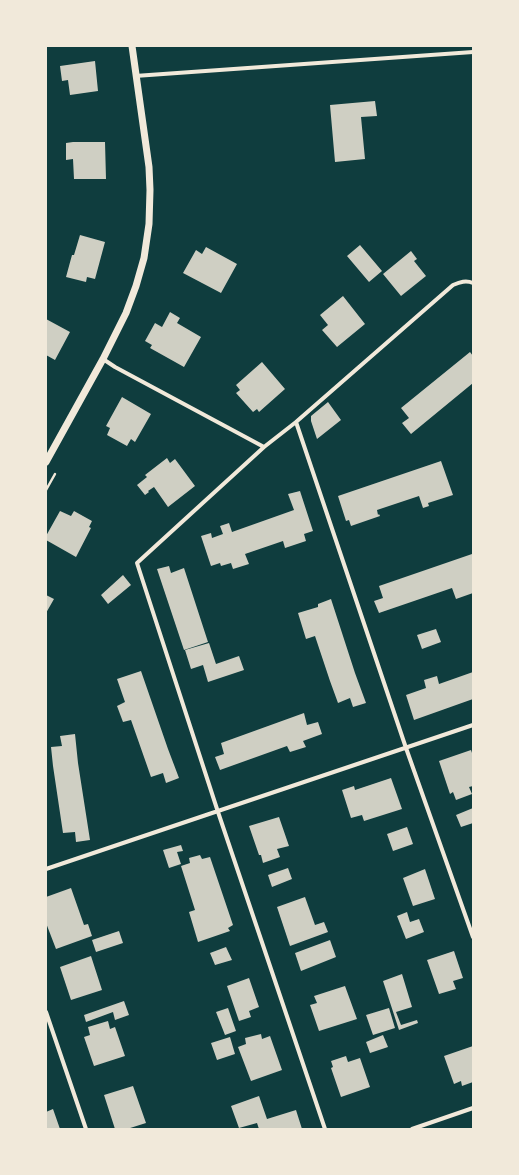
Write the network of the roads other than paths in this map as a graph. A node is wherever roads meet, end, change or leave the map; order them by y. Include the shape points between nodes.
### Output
1 (132, 46) edge
2 (473, 52) edge
3 (136, 76) junction
4 (472, 283) edge
5 (103, 359) junction
6 (296, 422) junction
7 (264, 447) junction
8 (46, 462) edge
9 (473, 725) edge
10 (406, 748) junction
11 (218, 812) junction
12 (46, 869) edge
13 (473, 937) edge
14 (46, 1012) edge
15 (473, 1108) edge
16 (86, 1129) edge
17 (325, 1129) edge
18 (412, 1129) edge

1 - 3 street
2 - 3 street
3 - 5 street via 149,167 148,235 133,295
4 - 6 street via 461,282 453,285
5 - 7 street
5 - 8 street
6 - 7 street
6 - 10 street
7 - 11 street via 137,563
9 - 10 street
10 - 11 street
10 - 13 street
11 - 12 street
11 - 17 street
14 - 16 street
15 - 18 street

